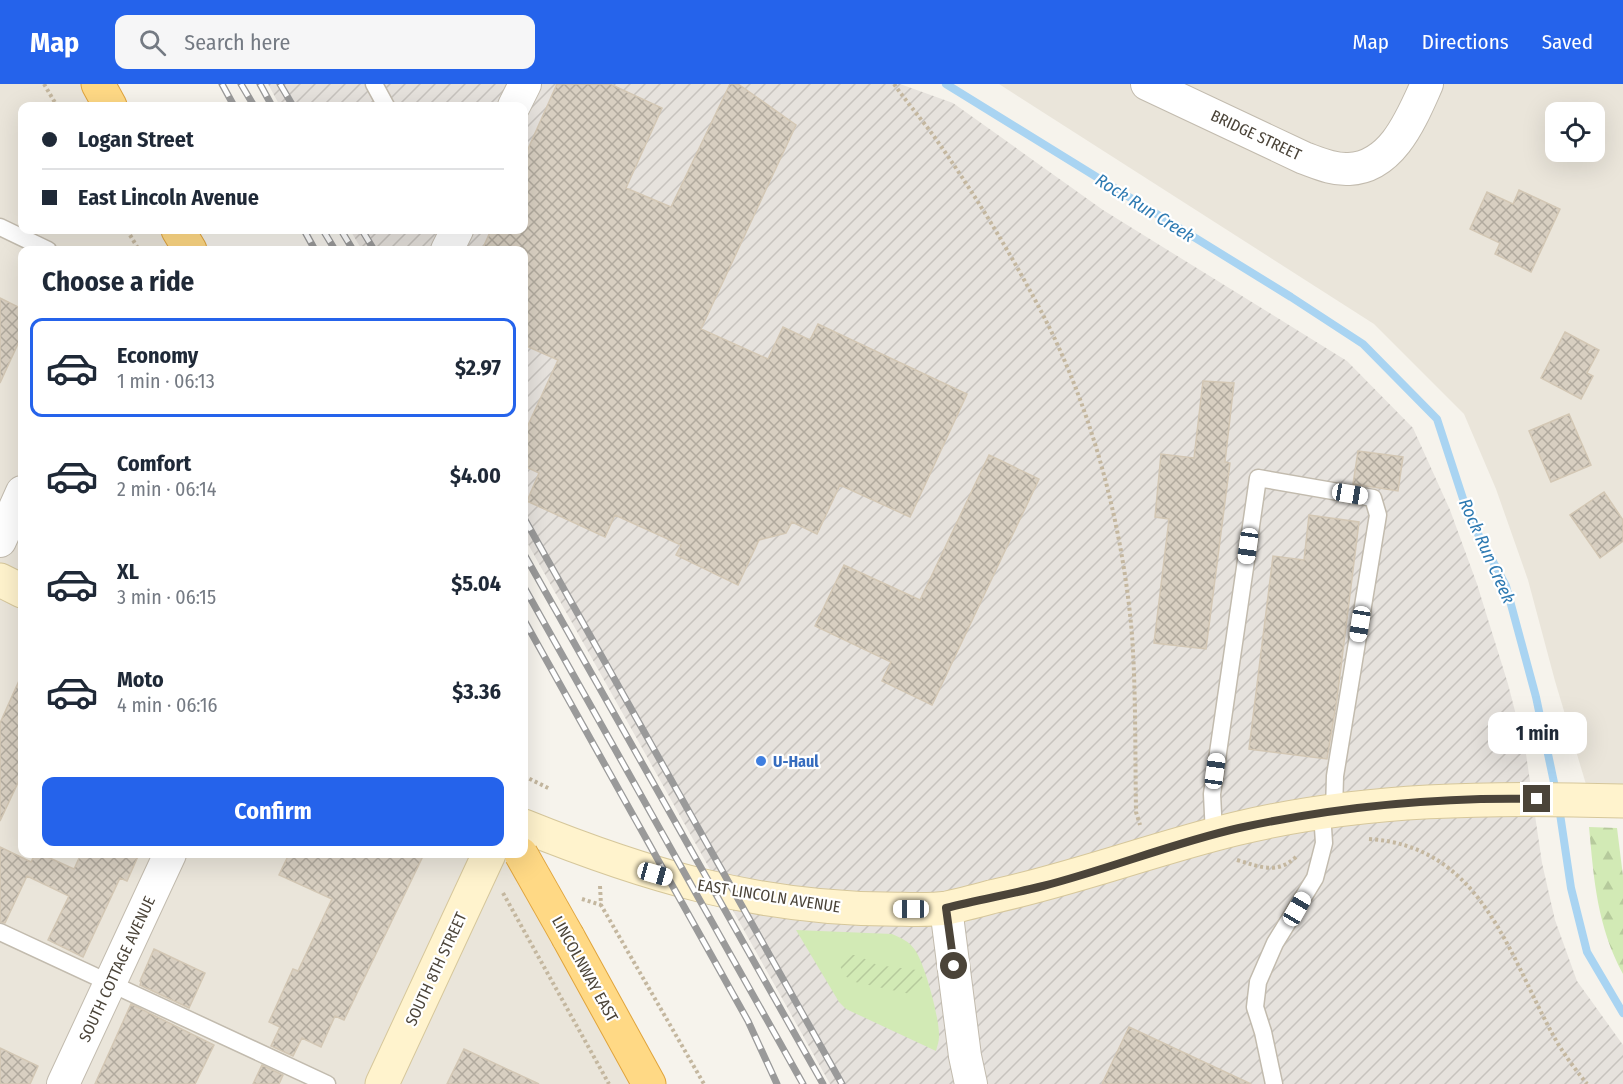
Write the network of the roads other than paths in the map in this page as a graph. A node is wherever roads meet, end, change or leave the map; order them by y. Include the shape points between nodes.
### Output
1 (98, 84) edge
2 (374, 84) edge
3 (525, 84) edge
4 (1147, 84) edge
5 (1427, 84) edge
6 (108, 102) edge
7 (384, 102) edge
8 (516, 102) edge
9 (0, 227) edge
10 (40, 246) edge
11 (18, 501) edge
12 (0, 541) edge
13 (0, 580) edge
14 (18, 589) edge
15 (1622, 800) edge
16 (1328, 812) junction
17 (528, 828) edge
18 (1214, 834) junction
19 (168, 858) edge
20 (487, 858) edge
21 (523, 858) edge
22 (946, 908) junction
23 (0, 932) edge
24 (110, 983) junction
25 (63, 1084) edge
26 (327, 1084) edge
27 (382, 1084) edge
28 (649, 1084) edge
29 (972, 1084) edge
30 (1274, 1084) edge

1 - 6 highway
2 - 7 lane
3 - 8 street
4 - 5 street, BRIDGE STREET via 1304,158 1349,169 1369,163 1400,138
9 - 10 lane
11 - 12 street
13 - 14 main road
15 - 16 main road, EAST LINCOLN AVENUE via 1494,798
16 - 18 main road, EAST LINCOLN AVENUE
16 - 18 lane via 1378,515 1373,498 1258,478 1212,794
16 - 30 lane via 1315,878 1275,943 1258,982 1255,1007
17 - 22 main road, EAST LINCOLN AVENUE via 598,856 680,881 796,904
18 - 22 main road, EAST LINCOLN AVENUE via 1043,886
19 - 24 street, SOUTH COTTAGE AVENUE
20 - 27 main road, SOUTH 8TH STREET
21 - 28 highway, LINCOLNWAY EAST, bridge
22 - 29 street
23 - 24 lane
24 - 25 street, SOUTH COTTAGE AVENUE
24 - 26 lane

